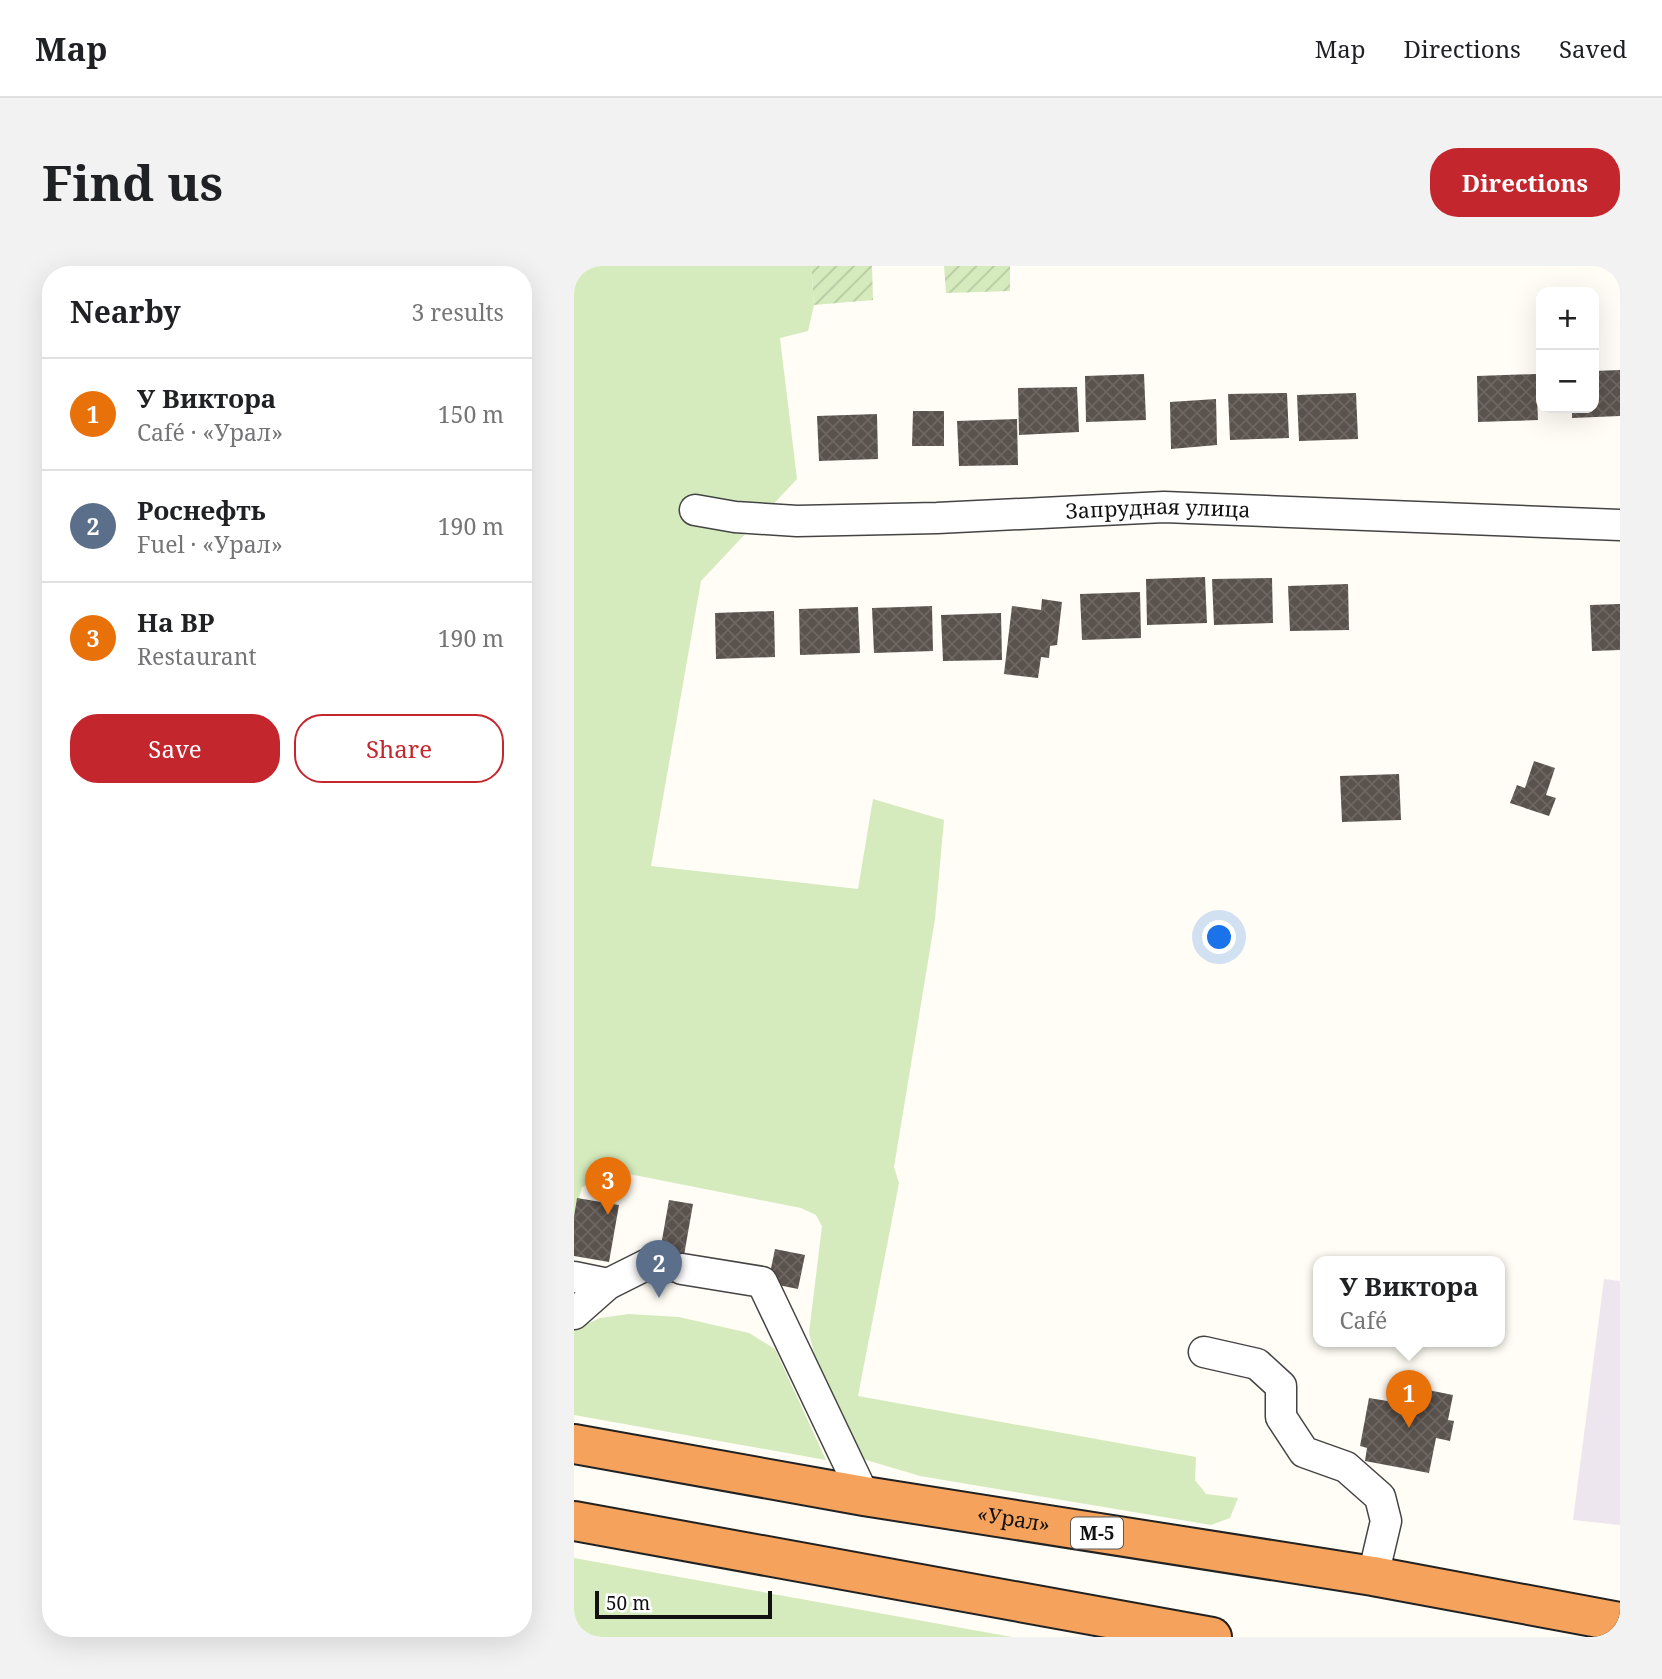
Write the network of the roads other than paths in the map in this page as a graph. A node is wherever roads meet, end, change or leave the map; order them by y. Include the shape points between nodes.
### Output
1 (695, 510) dead end
2 (1620, 525) edge
3 (574, 1278) edge
4 (608, 1284) junction
5 (574, 1314) edge
6 (1204, 1352) dead end
7 (574, 1444) edge
8 (864, 1496) junction
9 (574, 1521) edge
10 (1373, 1576) junction
11 (1620, 1622) edge
12 (1212, 1637) edge

1 - 2 street, Запрудная улица via 797,521 1164,507
3 - 4 street
4 - 5 street
4 - 8 street via 650,1263 762,1282
6 - 10 street via 1258,1364 1281,1386 1281,1417 1304,1451 1346,1467 1380,1497 1386,1521
7 - 8 highway, «Урал» / М-5
8 - 10 highway, «Урал» / М-5
9 - 12 highway
10 - 11 highway, «Урал» / М-5

